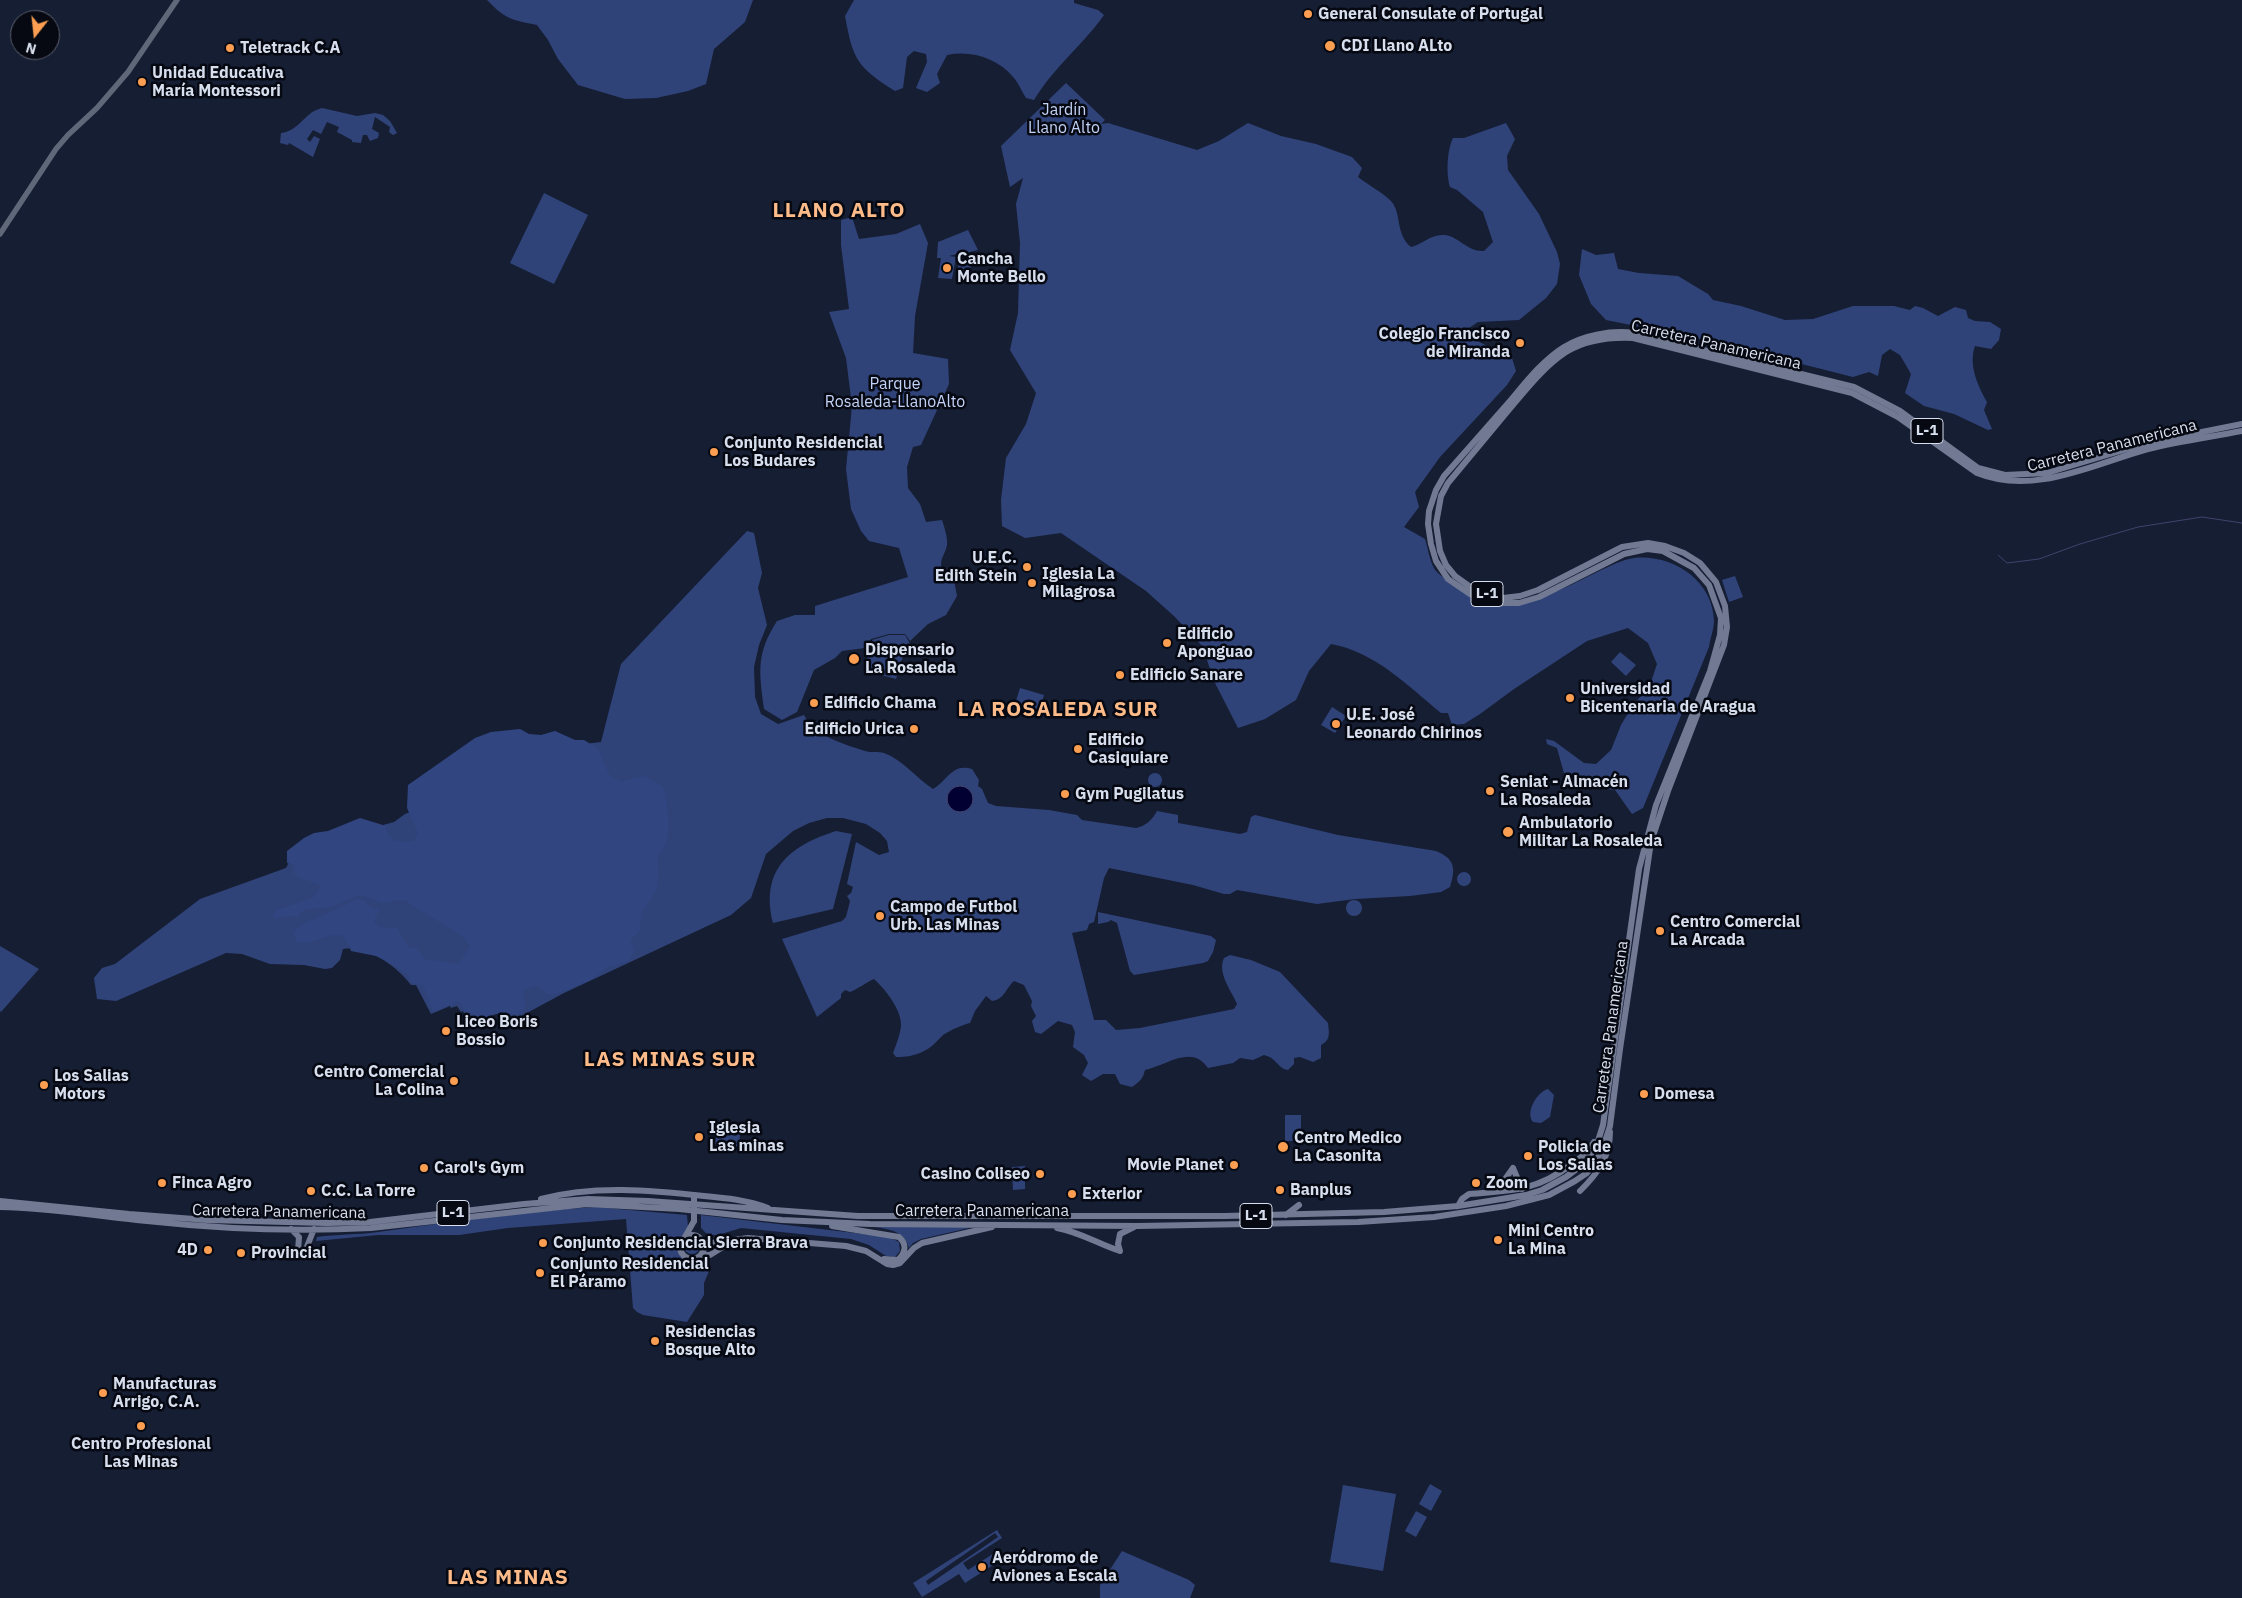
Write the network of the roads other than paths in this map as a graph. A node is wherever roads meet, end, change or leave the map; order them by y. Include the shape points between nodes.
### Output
1 (177, 0) edge
2 (0, 234) edge
3 (2242, 424) edge
4 (2242, 431) edge
5 (1603, 1125) junction
6 (1610, 1126) junction
7 (1522, 1189) junction
8 (1580, 1191) dead end
9 (694, 1194) junction
10 (1468, 1194) junction
11 (0, 1201) edge
12 (524, 1204) junction
13 (1299, 1204) dead end
14 (1458, 1206) junction
15 (0, 1207) edge
16 (776, 1211) junction
17 (1284, 1216) junction
18 (1466, 1216) dead end
19 (1434, 1217) junction
20 (694, 1220) junction
21 (782, 1220) junction
22 (1029, 1224) junction
23 (1138, 1226) junction
24 (290, 1229) junction
25 (314, 1230) junction
26 (685, 1238) junction
27 (701, 1239) junction
28 (738, 1239) junction
29 (306, 1248) dead end
30 (298, 1250) dead end
31 (701, 1255) junction
32 (874, 1255) junction

1 - 2 street via 128,72 56,149
3 - 5 main road, Carretera Panamericana / L-1 via 2146,443 2047,473 2005,475 1978,468 1900,411 1854,387 1643,335 1623,332 1589,337 1563,348 1538,368 1444,476 1436,490 1428,524 1436,560 1448,579 1486,600 1519,603 1539,597 1624,554 1640,549 1663,551 1688,563 1700,576 1714,596 1720,618 1720,635 1710,672 1656,805 1639,870
4 - 6 main road, Carretera Panamericana / L-1 via 2170,444 2048,479 2018,482 1992,479 1977,473 1898,417 1852,393 1633,338 1596,341 1567,352 1542,372 1448,483 1441,496 1436,524 1440,551 1446,565 1455,576 1476,590 1503,598 1538,590 1622,546 1656,544 1700,562 1716,582 1727,618 1724,645 1651,842
5 - 7 main road, L-1 via 1592,1146 1582,1156 1545,1182
5 - 14 main road, Carretera Panamericana / L-1 via 1587,1161 1554,1184 1526,1196
6 - 8 main road via 1608,1153 1602,1166
6 - 19 main road, Carretera Panamericana / L-1 via 1603,1148 1587,1173 1564,1188 1523,1202
7 - 10 main road, L-1
7 - 10 main road via 1513,1168 1494,1188
9 - 12 main road, L-1 via 613,1190 550,1197
9 - 16 main road, L-1 via 756,1204
9 - 20 main road, bridge
10 - 14 main road
11 - 12 main road, Carretera Panamericana / L-1 via 207,1220 339,1224
12 - 16 main road, Carretera Panamericana / L-1 via 619,1199
13 - 17 main road
14 - 17 main road, Carretera Panamericana / L-1
15 - 24 main road, Carretera Panamericana / L-1 via 150,1222
16 - 17 main road, Carretera Panamericana / L-1 via 858,1216
18 - 19 main road
19 - 23 main road, Carretera Panamericana / L-1 via 1358,1222
20 - 26 main road
20 - 27 main road
21 - 22 main road, Carretera Panamericana / L-1 via 870,1224
21 - 25 main road, Carretera Panamericana / L-1 via 679,1209 587,1204 371,1228
21 - 32 main road, L-1 via 891,1234 904,1242 905,1250 898,1260
22 - 23 main road, Carretera Panamericana / L-1
22 - 23 main road via 1078,1232 1120,1251 1120,1234
22 - 32 main road, L-1 via 983,1228 922,1243 900,1263 893,1265
24 - 25 main road, Carretera Panamericana / L-1
24 - 30 main road via 299,1238
25 - 29 main road
26 - 27 main road, L-1 via 692,1235
26 - 31 main road via 680,1247 682,1254 692,1259
27 - 28 main road, L-1 via 711,1243
27 - 31 main road via 704,1248
28 - 31 main road via 710,1255
28 - 32 main road, L-1 via 846,1246

